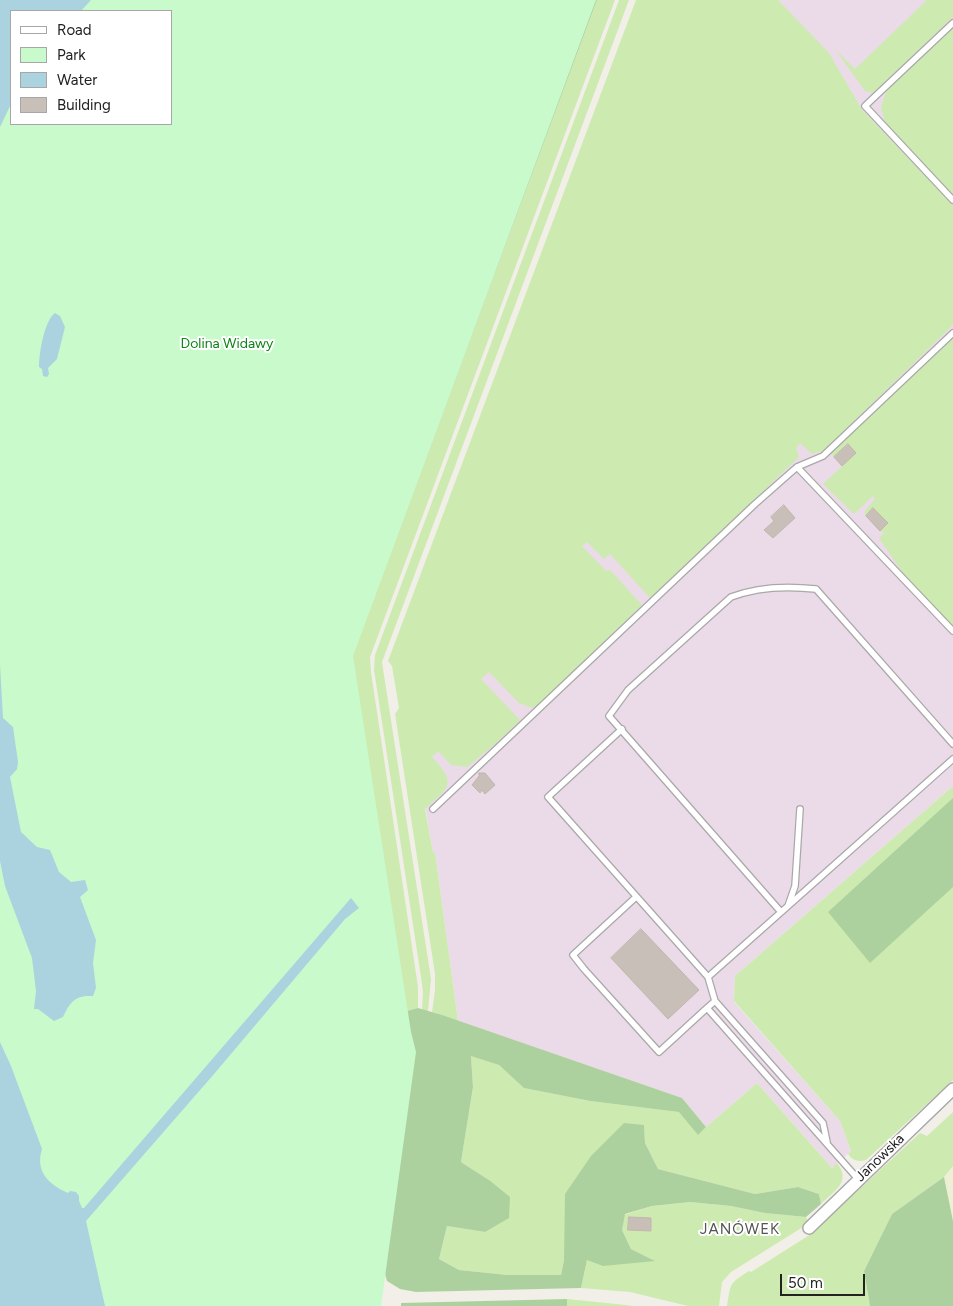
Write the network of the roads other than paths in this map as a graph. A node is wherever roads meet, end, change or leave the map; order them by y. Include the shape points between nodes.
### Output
1 (953, 23) edge
2 (953, 200) edge
3 (953, 333) edge
4 (797, 467) junction
5 (953, 631) edge
6 (622, 729) junction
7 (953, 744) edge
8 (953, 758) edge
9 (433, 809) dead end
10 (800, 810) dead end
11 (636, 897) junction
12 (788, 906) junction
13 (781, 912) junction
14 (708, 976) junction
15 (715, 1001) junction
16 (707, 1008) junction
17 (953, 1089) edge
18 (828, 1145) junction
19 (858, 1179) junction
20 (808, 1228) dead end

1 - 2 lane via 865,106
3 - 4 lane via 823,456
4 - 5 lane
4 - 9 lane
6 - 7 lane via 610,716 628,690 731,597 746,591 802,587 816,589
6 - 11 lane via 548,797
6 - 13 lane
8 - 12 lane
10 - 12 lane via 795,886
11 - 14 lane
11 - 16 lane via 573,955 659,1052
12 - 13 lane
13 - 14 lane
14 - 15 lane
15 - 16 lane
15 - 18 lane via 824,1123
16 - 18 lane
17 - 19 street, Janowska
18 - 19 lane
19 - 20 street, Janowska

